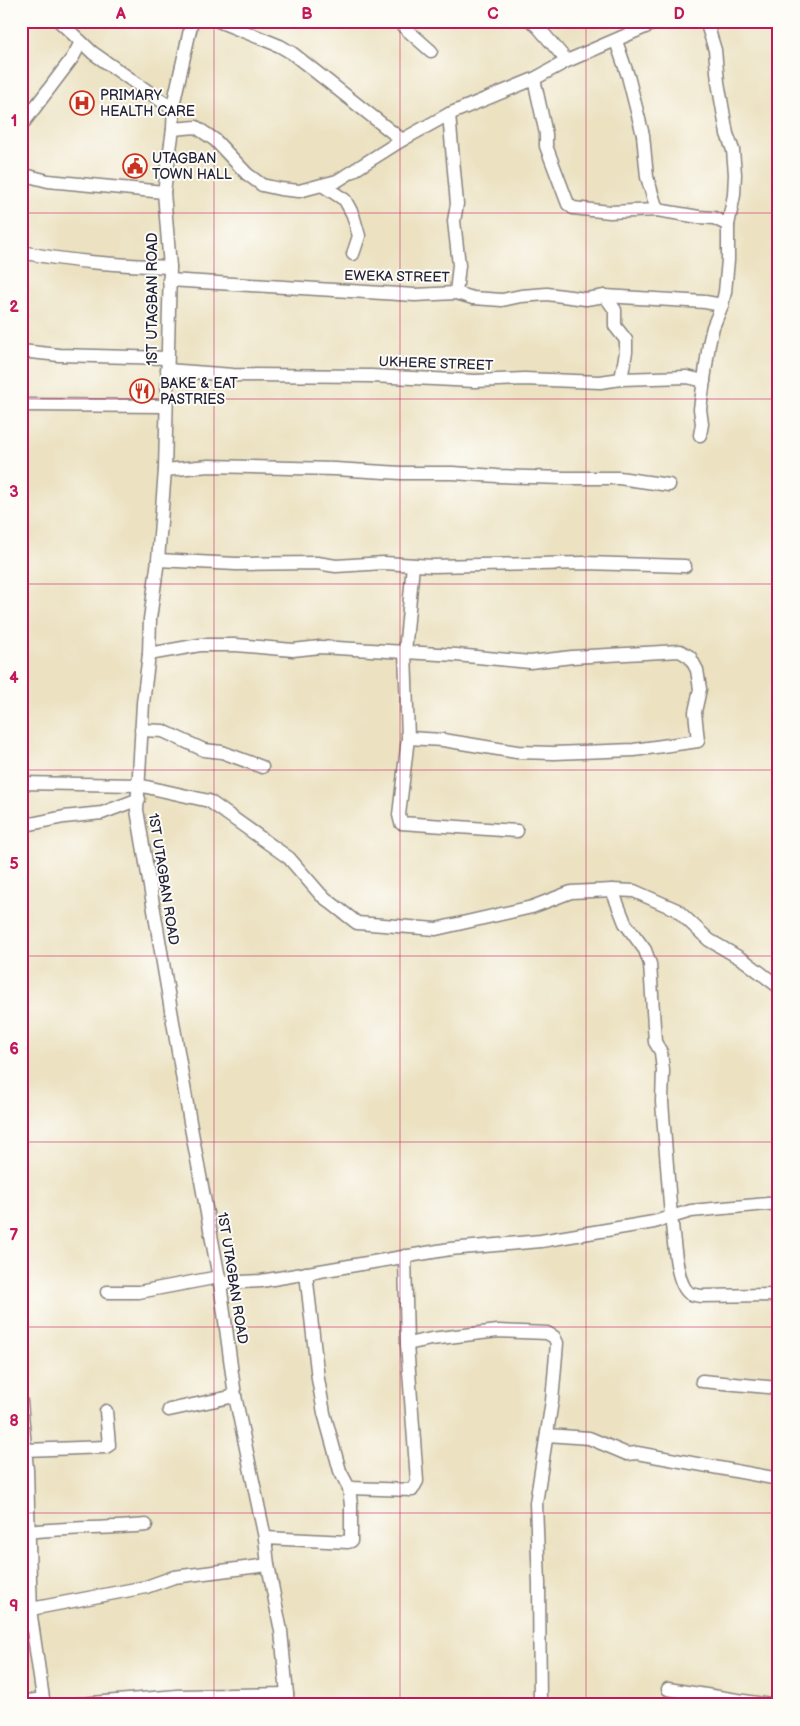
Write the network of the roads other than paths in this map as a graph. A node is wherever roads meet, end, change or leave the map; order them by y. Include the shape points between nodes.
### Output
1 (59, 21) edge
2 (192, 21) edge
3 (218, 21) edge
4 (398, 21) edge
5 (531, 21) edge
6 (706, 21) edge
7 (652, 23) edge
8 (616, 41) junction
9 (81, 42) junction
10 (431, 51) dead end
11 (93, 53) junction
12 (73, 57) junction
13 (567, 61) junction
14 (534, 79) junction
15 (173, 109) junction
16 (26, 111) edge
17 (449, 114) junction
18 (21, 126) edge
19 (173, 129) junction
20 (402, 140) junction
21 (21, 174) edge
22 (322, 184) junction
23 (164, 192) junction
24 (657, 210) junction
25 (728, 224) junction
26 (21, 252) edge
27 (353, 254) dead end
28 (170, 267) junction
29 (169, 280) junction
30 (456, 293) junction
31 (605, 296) junction
32 (722, 305) junction
33 (21, 351) edge
34 (167, 364) junction
35 (621, 379) junction
36 (704, 381) junction
37 (21, 405) edge
38 (166, 406) junction
39 (700, 436) dead end
40 (165, 470) junction
41 (669, 485) dead end
42 (158, 560) junction
43 (413, 564) junction
44 (684, 566) dead end
45 (405, 652) junction
46 (149, 654) junction
47 (141, 730) junction
48 (408, 738) junction
49 (262, 767) dead end
50 (21, 783) edge
51 (138, 785) junction
52 (139, 799) junction
53 (21, 826) edge
54 (518, 831) dead end
55 (612, 890) junction
56 (779, 987) edge
57 (779, 1203) edge
58 (671, 1217) junction
59 (405, 1256) junction
60 (306, 1273) junction
61 (220, 1280) junction
62 (106, 1292) dead end
63 (779, 1295) edge
64 (407, 1344) junction
65 (702, 1381) dead end
66 (779, 1388) edge
67 (235, 1396) junction
68 (21, 1402) edge
69 (169, 1410) dead end
70 (106, 1411) dead end
71 (547, 1435) junction
72 (25, 1450) junction
73 (779, 1479) edge
74 (349, 1488) junction
75 (146, 1525) dead end
76 (28, 1532) junction
77 (265, 1538) junction
78 (25, 1559) edge
79 (268, 1565) junction
80 (28, 1614) edge
81 (668, 1689) dead end
82 (287, 1699) edge
83 (21, 1702) edge
84 (44, 1702) edge
85 (68, 1705) edge
86 (540, 1705) edge
87 (770, 1705) edge

1 - 9 street
2 - 15 street, 1ST UTAGBAN ROAD
3 - 20 street via 303,59
4 - 10 street
5 - 13 street
6 - 25 street via 715,50 727,134 733,150 734,195
7 - 8 street
8 - 13 street
8 - 24 street via 628,76 642,135 647,178
9 - 11 street
9 - 12 street
11 - 12 street
11 - 15 street
12 - 16 street
13 - 14 street
14 - 17 street
14 - 24 street via 546,146 568,204 573,208 610,212
15 - 19 street, 1ST UTAGBAN ROAD
16 - 18 street
17 - 20 street
17 - 30 street via 457,204 454,221 459,265
19 - 22 street via 196,127 215,140 262,185 299,190
19 - 23 street, 1ST UTAGBAN ROAD
20 - 22 street via 337,181
21 - 23 street via 48,181
22 - 27 street via 346,200 353,215 359,236
23 - 28 street, 1ST UTAGBAN ROAD
24 - 25 street via 714,218
25 - 32 street via 728,260
26 - 28 street via 102,264
28 - 29 street, 1ST UTAGBAN ROAD
29 - 30 street, EWEKA STREET via 415,294
29 - 34 street, 1ST UTAGBAN ROAD
30 - 31 street, EWEKA STREET via 502,300 547,294 586,300
31 - 32 street, EWEKA STREET
31 - 35 street via 615,310 615,326 626,340
32 - 36 street via 713,327
33 - 34 street, UKHERE STREET
34 - 35 street, UKHERE STREET via 233,375 474,381 600,382
34 - 38 street, 1ST UTAGBAN ROAD
35 - 36 street, UKHERE STREET via 687,377
36 - 39 street
37 - 38 street
38 - 40 street, 1ST UTAGBAN ROAD
40 - 41 street via 209,466 335,468 507,477 620,478
40 - 42 street, 1ST UTAGBAN ROAD
42 - 43 street via 336,566
42 - 46 street, 1ST UTAGBAN ROAD
43 - 44 street
43 - 45 street
45 - 46 street via 200,644
45 - 48 street
45 - 48 street via 530,662 680,651 690,657 697,670 700,689 696,712 698,741 634,750 554,753 517,752
46 - 47 street, 1ST UTAGBAN ROAD
47 - 49 street via 163,731 204,750 222,752
47 - 51 street, 1ST UTAGBAN ROAD
48 - 54 street via 399,815 401,823
50 - 51 street
51 - 52 street, 1ST UTAGBAN ROAD
51 - 55 street via 209,801 289,858 321,895 357,923 436,929 532,907 571,892
52 - 53 street via 102,813
52 - 61 street, 1ST UTAGBAN ROAD via 137,810
55 - 56 street via 634,891 677,910 709,940 745,961
55 - 58 street via 625,923 645,950 650,964 655,1042 661,1052 663,1070 662,1102
57 - 58 street via 691,1211
58 - 59 street via 541,1241 450,1248
58 - 63 street via 680,1278 691,1294
59 - 60 street
59 - 64 street
60 - 61 street via 261,1280
60 - 74 street via 324,1413 340,1471
61 - 62 street via 139,1292
61 - 67 street, 1ST UTAGBAN ROAD
64 - 71 street via 498,1331 547,1333 554,1337 552,1401
64 - 74 street via 416,1486 412,1490
65 - 66 street
67 - 69 street
67 - 77 street, 1ST UTAGBAN ROAD
68 - 72 street
70 - 72 street via 109,1445 106,1447
71 - 73 street via 589,1438 627,1454
71 - 86 street via 536,1503
72 - 76 street
74 - 77 street via 351,1540 348,1542
75 - 76 street
76 - 78 street
77 - 79 street, 1ST UTAGBAN ROAD
78 - 80 street
79 - 80 street via 174,1577 146,1587
79 - 82 street, 1ST UTAGBAN ROAD via 281,1631
80 - 84 street
81 - 87 street
82 - 85 street via 177,1696
83 - 84 street

